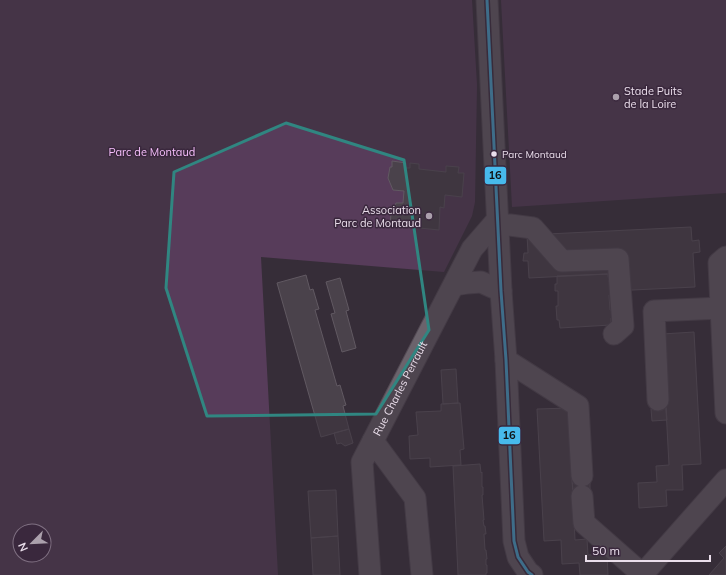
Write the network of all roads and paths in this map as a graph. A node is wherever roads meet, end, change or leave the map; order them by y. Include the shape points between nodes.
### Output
1 (487, 0) edge
2 (498, 222) junction
3 (726, 257) edge
4 (454, 285) junction
5 (501, 291) junction
6 (721, 308) junction
7 (614, 334) dead end
8 (506, 360) junction
9 (658, 400) dead end
10 (726, 413) edge
11 (373, 441) junction
12 (726, 480) edge
13 (370, 575) edge
14 (422, 575) edge
15 (532, 575) edge
16 (643, 575) edge

1 - 2 street
2 - 4 street, Rue Charles Perrault via 472,249
2 - 5 street
2 - 7 street via 533,228 562,261 618,259 623,326
3 - 6 street via 719,263
4 - 5 street via 481,282
4 - 11 street, Rue Charles Perrault
5 - 8 street
6 - 9 street via 654,311
6 - 10 street
8 - 15 street via 514,541 518,557
8 - 16 street via 578,406 584,523
11 - 13 street, Rue Charles Perrault via 362,462
11 - 14 street via 415,498
12 - 16 street

